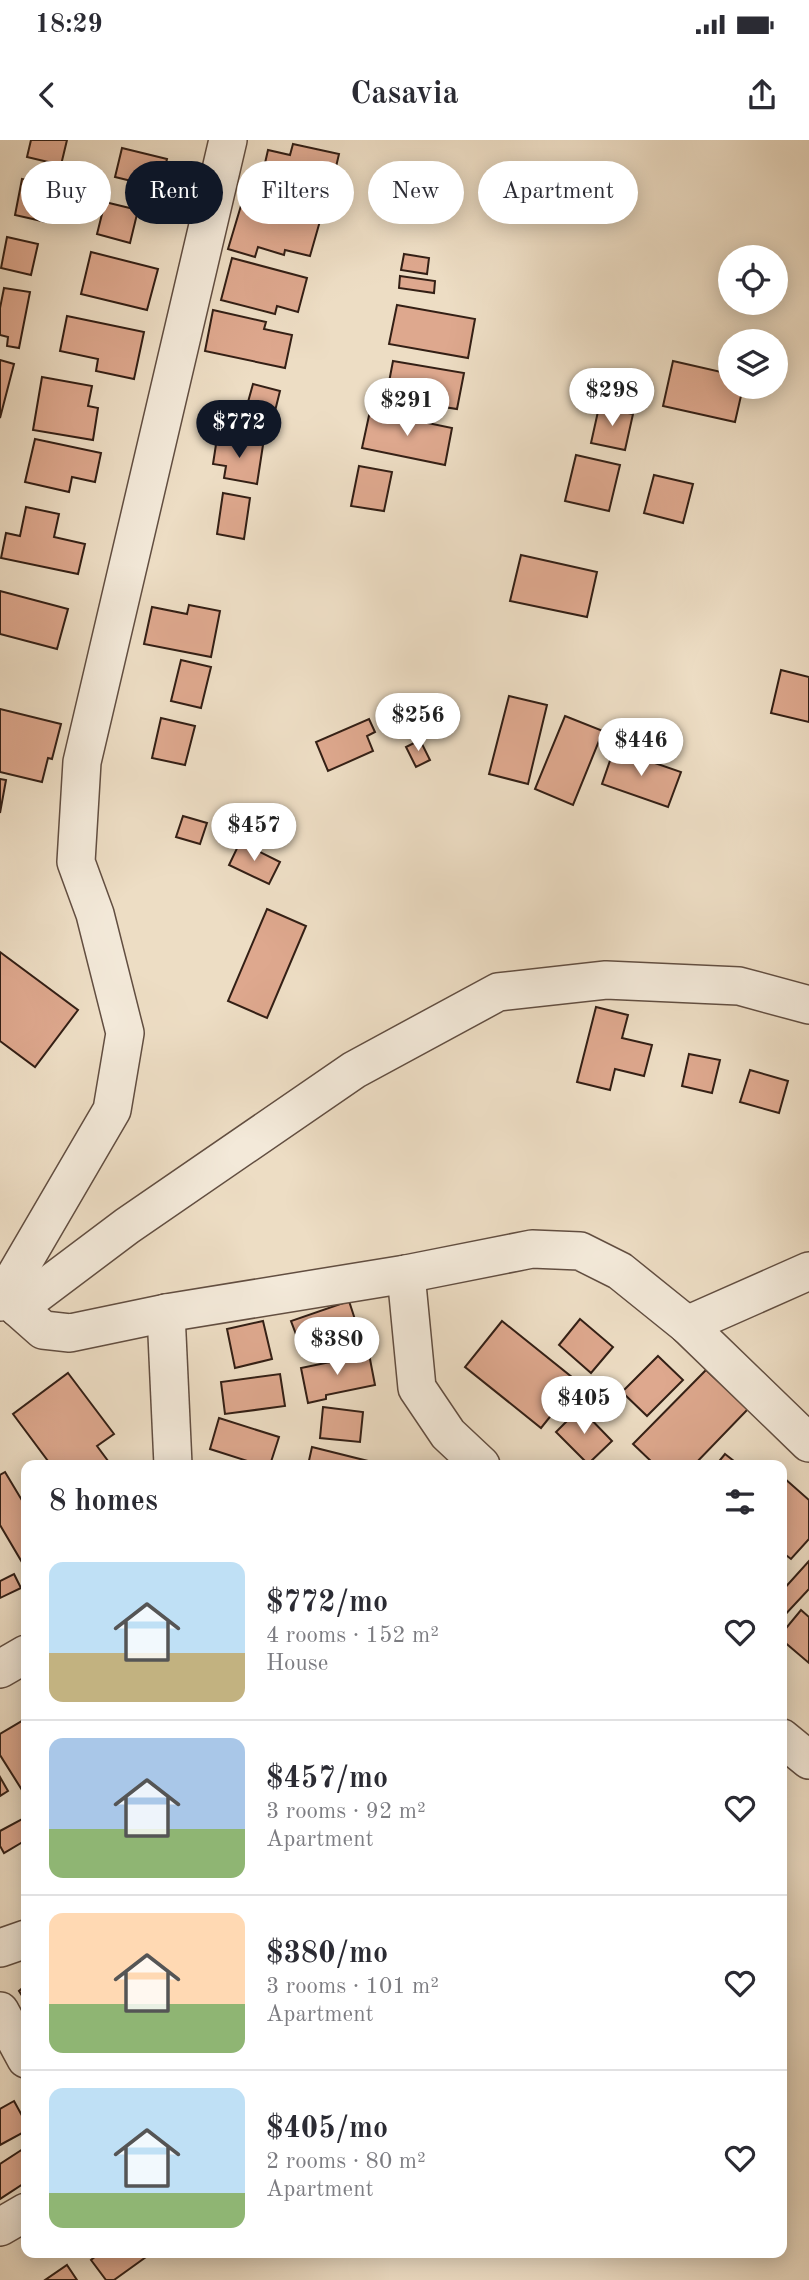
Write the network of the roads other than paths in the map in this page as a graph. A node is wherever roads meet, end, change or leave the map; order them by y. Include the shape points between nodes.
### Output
1 (228, 140) edge
2 (809, 1005) edge
3 (809, 1271) edge
4 (406, 1274) junction
5 (5, 1299) edge
6 (166, 1313) junction
7 (687, 1325) junction
8 (809, 1443) edge
9 (173, 1460) edge
10 (476, 1460) edge
11 (21, 1657) edge
12 (0, 1669) edge
13 (787, 1742) edge
14 (809, 1760) edge
15 (21, 1941) edge
16 (0, 1948) edge
17 (0, 2011) edge
18 (21, 2050) edge
19 (21, 2215) edge
20 (0, 2227) edge

1 - 5 street via 82,762 76,862 95,914 125,1033 113,1110
2 - 5 street via 739,986 606,981 498,992 354,1070 127,1226
3 - 7 street
4 - 6 street
4 - 7 street via 532,1249 580,1251 620,1271
4 - 10 street via 417,1388 448,1434
5 - 6 street via 44,1330 69,1333
6 - 9 street
7 - 8 street
11 - 12 street
13 - 14 street
15 - 16 street
17 - 18 street
19 - 20 street

